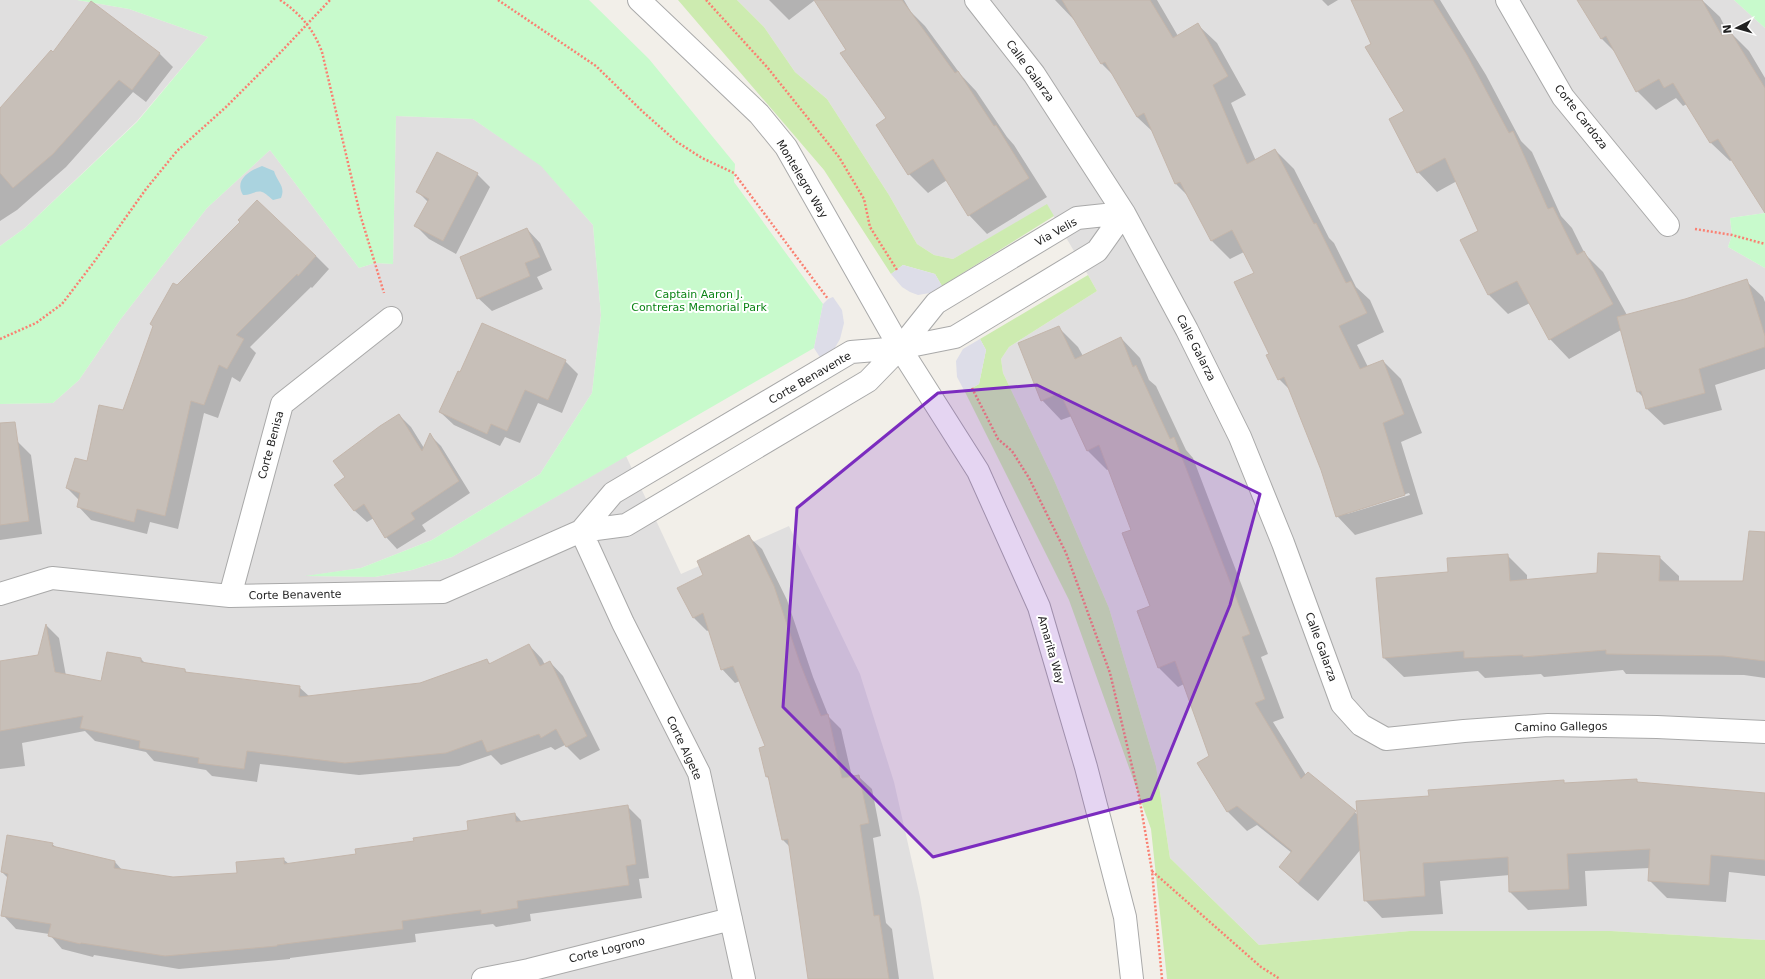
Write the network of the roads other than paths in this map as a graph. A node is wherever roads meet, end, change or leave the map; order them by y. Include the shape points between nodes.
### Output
1 (639, 0) edge
2 (976, 0) edge
3 (1507, 0) edge
4 (1124, 213) junction
5 (1668, 225) road end
6 (391, 318) road end
7 (900, 348) junction
8 (581, 531) junction
9 (0, 594) edge
10 (230, 596) junction
11 (1361, 725) joint
12 (1765, 732) edge
13 (731, 919) junction
14 (483, 979) edge
15 (744, 979) edge
16 (1132, 979) edge

1 - 7 street, Montelegro Way via 759,114 786,147
2 - 4 street, Calle Galarza via 1034,74
3 - 5 street, Corte Cardoza via 1563,97
4 - 7 street via 1097,251 955,336
4 - 7 street, Via Velis via 1077,218 945,297 936,303
4 - 11 street, Calle Galarza via 1187,330 1240,437 1283,543 1342,704
6 - 10 street, Corte Benisa via 282,404
7 - 8 street, Corte Benavente via 868,381 626,525
7 - 8 street, Corte Benavente via 851,352 613,493
7 - 16 street, Amarita Way via 978,471 1039,607 1086,767 1123,909
8 - 10 street, Corte Benavente via 444,592
8 - 13 street, Corte Algete via 623,623 699,773
9 - 10 street, Corte Benavente via 52,578
11 - 12 street, Camino Gallegos via 1386,739 1464,730 1548,725
13 - 14 street, Corte Logrono via 529,970
13 - 15 street, Corte Algete

